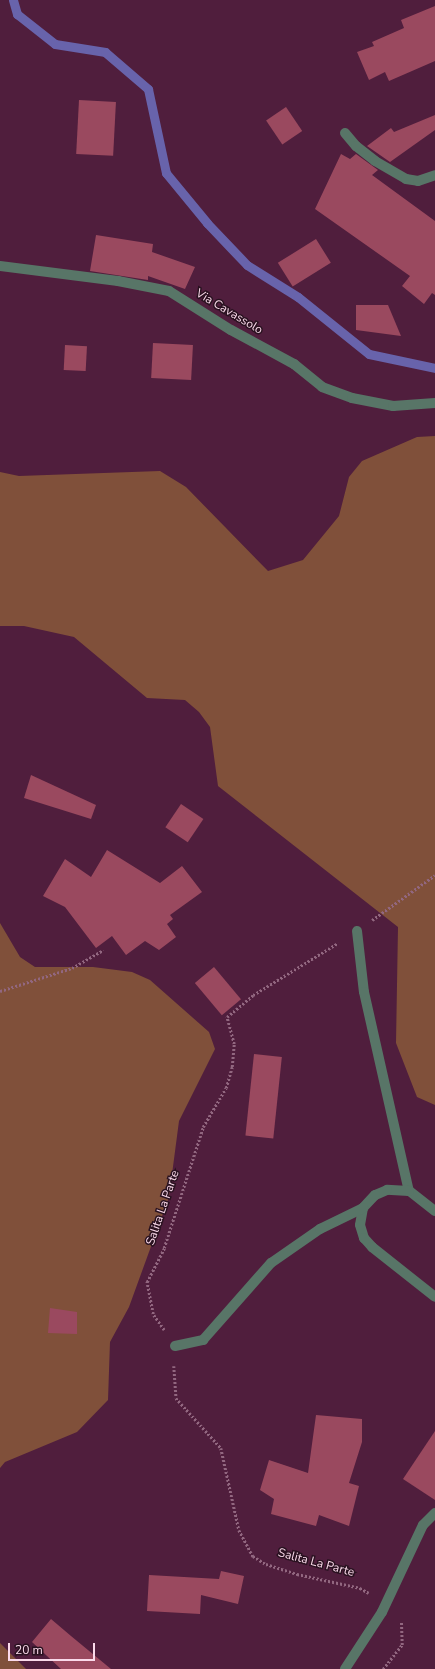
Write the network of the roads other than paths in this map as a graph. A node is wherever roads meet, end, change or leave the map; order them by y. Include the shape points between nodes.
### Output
1 (345, 133) dead end
2 (435, 175) edge
3 (0, 266) edge
4 (435, 403) edge
5 (357, 931) dead end
6 (409, 1191) junction
7 (363, 1208) junction
8 (435, 1211) edge
9 (435, 1297) edge
10 (175, 1346) road end
11 (435, 1513) edge
12 (345, 1669) edge

1 - 2 street via 375,161 406,179 418,181
3 - 4 street, Via Cavassolo via 118,281 169,291 231,330 294,364 322,386 352,398 393,406
5 - 6 street via 364,992
6 - 7 street via 388,1190 375,1195
6 - 8 street
7 - 9 street via 360,1225 364,1238
7 - 10 street via 320,1229 271,1263 202,1340
11 - 12 street via 423,1525 382,1612

